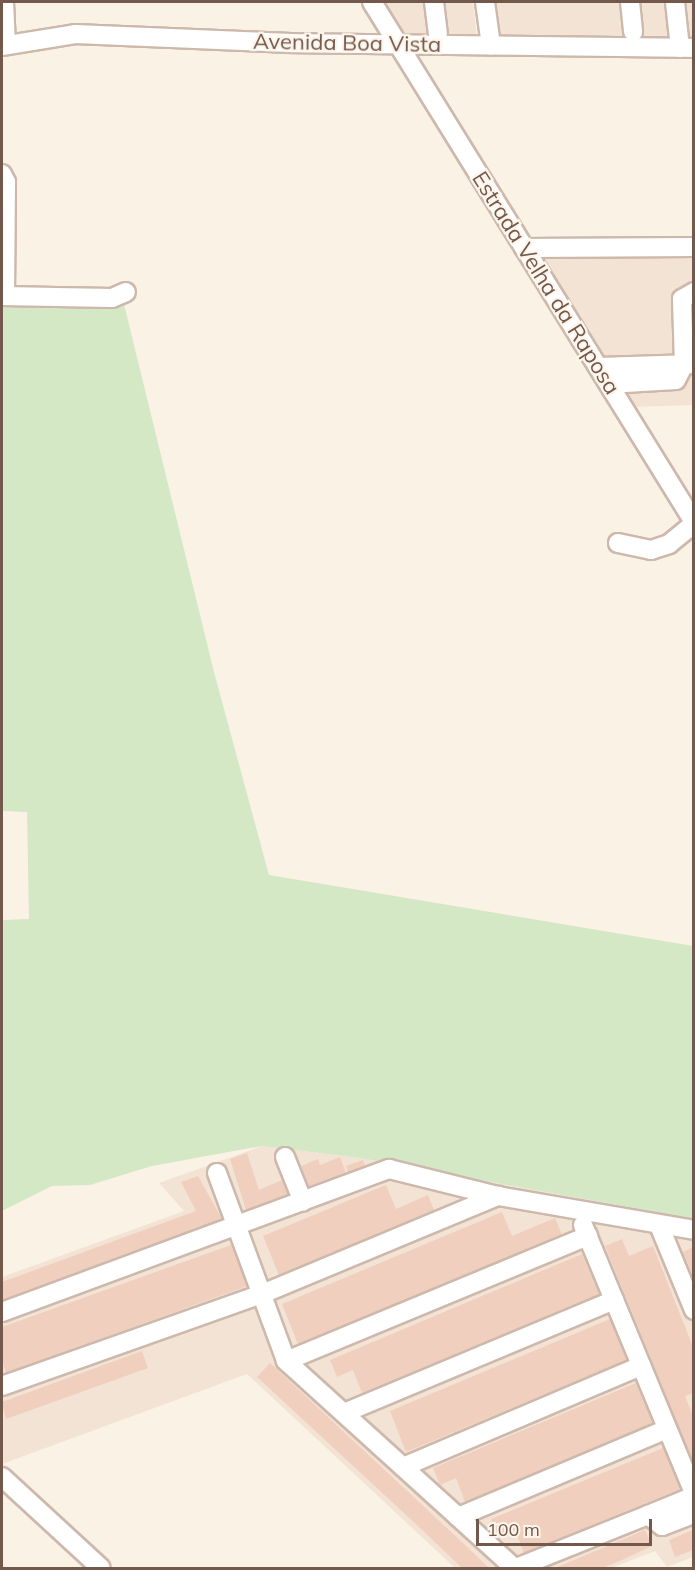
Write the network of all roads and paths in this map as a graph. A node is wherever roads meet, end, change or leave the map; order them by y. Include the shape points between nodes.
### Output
1 (4, 2) edge
2 (372, 2) edge
3 (434, 2) edge
4 (485, 2) edge
5 (498, 2) edge
6 (504, 2) edge
7 (630, 2) edge
8 (675, 2) edge
9 (633, 32) dead end
10 (438, 34) dead end
11 (4, 45) edge
12 (397, 45) junction
13 (490, 46) junction
14 (687, 48) edge
15 (2, 174) edge
16 (693, 247) edge
17 (524, 248) junction
18 (693, 292) edge
19 (119, 295) dead end
20 (3, 296) edge
21 (689, 364) edge
22 (599, 367) junction
23 (609, 384) junction
24 (693, 523) edge
25 (618, 543) dead end
26 (285, 1157) dead end
27 (217, 1173) dead end
28 (498, 1196) junction
29 (303, 1202) junction
30 (577, 1210) junction
31 (659, 1225) junction
32 (237, 1228) junction
33 (693, 1230) edge
34 (588, 1236) junction
35 (262, 1294) junction
36 (614, 1300) junction
37 (693, 1310) edge
38 (2, 1312) edge
39 (286, 1361) junction
40 (641, 1366) junction
41 (2, 1386) edge
42 (344, 1413) junction
43 (667, 1429) junction
44 (403, 1467) junction
45 (2, 1477) edge
46 (693, 1494) edge
47 (693, 1514) edge
48 (648, 1515) junction
49 (458, 1517) junction
50 (101, 1569) edge
51 (515, 1569) edge

1 - 11 street
2 - 12 street, Estrada Velha da Raposa
3 - 10 street
4 - 13 street
5 - 6 street
7 - 9 street
8 - 14 street
11 - 12 street, Avenida Boa Vista via 75,34
12 - 13 street, Avenida Boa Vista
12 - 17 street, Estrada Velha da Raposa
13 - 14 street, Avenida Boa Vista
15 - 20 street via 6,182
16 - 17 street
17 - 22 street, Estrada Velha da Raposa
18 - 21 street via 684,295 682,303
19 - 20 street
21 - 22 street
21 - 23 street via 672,381
22 - 23 street, Estrada Velha da Raposa
23 - 24 street, Estrada Velha da Raposa
24 - 25 street via 669,544 651,550
26 - 29 street
27 - 32 street
28 - 29 street via 389,1169
28 - 30 street
28 - 35 street
29 - 32 street
30 - 31 street
30 - 34 street
31 - 33 street
31 - 37 street
32 - 35 street
32 - 38 street
34 - 36 street
34 - 39 street
35 - 39 street
35 - 41 street
36 - 40 street
36 - 42 street
39 - 42 street
40 - 43 street
40 - 44 street
42 - 44 street
43 - 46 street
43 - 49 street
44 - 49 street
45 - 50 street
46 - 48 street
47 - 48 street via 662,1526
48 - 51 street
49 - 51 street

